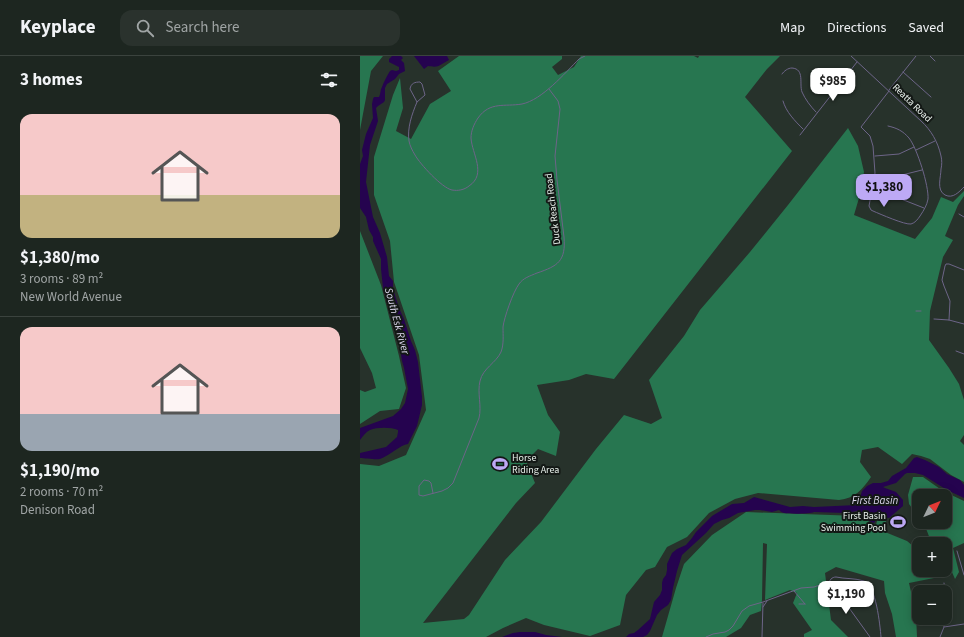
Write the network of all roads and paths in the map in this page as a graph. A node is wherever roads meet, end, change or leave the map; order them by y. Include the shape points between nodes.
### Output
1 (585, 56) edge
2 (851, 56) edge
3 (916, 56) edge
4 (930, 56) edge
5 (935, 61) dead end
6 (857, 62) junction
7 (837, 70) dead end
8 (903, 72) junction
9 (782, 74) dead end
10 (845, 77) junction
11 (822, 84) dead end
12 (549, 89) junction
13 (889, 91) junction
14 (832, 93) junction
15 (931, 97) dead end
16 (783, 101) dead end
17 (416, 102) junction
18 (816, 113) junction
19 (888, 126) dead end
20 (803, 130) junction
21 (800, 135) dead end
22 (935, 140) junction
23 (914, 147) junction
24 (915, 150) junction
25 (874, 156) junction
26 (922, 170) junction
27 (898, 176) dead end
28 (964, 187) edge
29 (873, 188) junction
30 (924, 208) junction
31 (958, 214) dead end
32 (964, 216) edge
33 (964, 270) edge
34 (916, 311) dead end
35 (921, 311) dead end
36 (934, 319) dead end
37 (949, 320) junction
38 (964, 324) edge
39 (956, 351) dead end
40 (964, 354) edge
41 (433, 493) junction
42 (957, 551) dead end
43 (964, 575) edge
44 (828, 584) junction
45 (794, 590) junction
46 (767, 600) junction
47 (763, 602) junction
48 (799, 604) dead end
49 (763, 607) junction
50 (964, 624) edge
51 (944, 627) joint
52 (706, 637) edge
53 (762, 637) edge
54 (870, 637) edge
55 (881, 637) edge
56 (940, 637) edge

1 - 12 street
2 - 6 street, Reatta Road
3 - 8 street
4 - 5 street
6 - 10 street
6 - 13 street, Reatta Road
7 - 10 street
8 - 13 street
8 - 15 street
9 - 18 street via 791,68 799,71 802,93
10 - 14 street
11 - 14 street
12 - 17 street via 528,102 490,108 481,115 471,134 478,174 471,185 459,190 451,190 441,184 411,148 409,129
12 - 41 street, Duck Reach Road via 558,101 560,109 554,156 564,253 556,265 525,278 517,287 504,322 501,351 481,378 478,392 480,414 456,477 448,488
13 - 22 street, Reatta Road via 925,125
13 - 25 street via 861,127 871,139
14 - 18 street
16 - 20 street
17 - 17 street via 424,95 420,82 413,83 410,89
18 - 20 street
19 - 23 street via 901,131
20 - 21 street
22 - 24 street
22 - 28 street, Reatta Road via 942,169 941,190 951,196
23 - 24 street
23 - 25 street via 899,154
24 - 26 street
25 - 29 street
26 - 27 street
26 - 30 street via 928,194
29 - 30 street
29 - 30 street via 871,210 910,224 917,220
31 - 32 street
33 - 37 street via 945,265 942,280 950,301
34 - 35 street
36 - 37 street
37 - 38 street
39 - 40 street
41 - 41 street via 419,495 418,488 424,480 429,481
42 - 43 street
44 - 45 street
44 - 54 street via 832,585
44 - 55 street via 836,577 869,584 877,608
45 - 46 street
45 - 48 street via 805,604
46 - 47 street
46 - 49 street
47 - 49 street
47 - 52 street via 745,609 729,630
49 - 53 street
50 - 51 street
51 - 56 street

